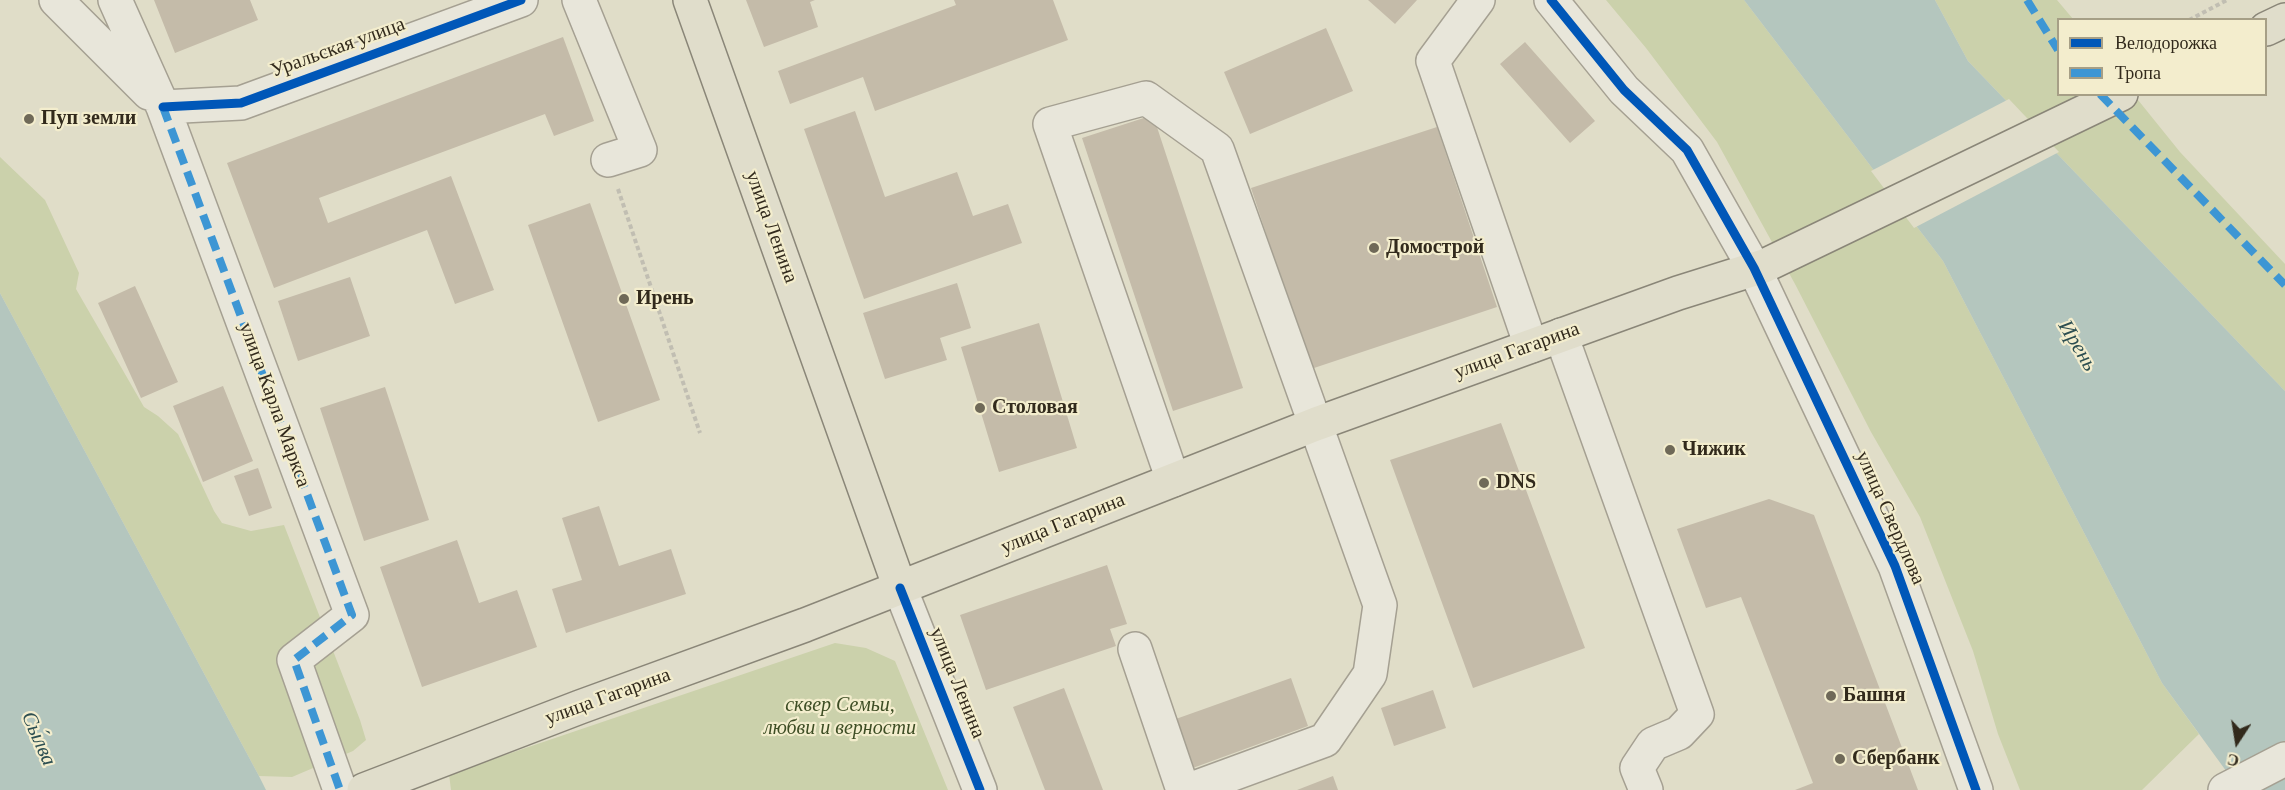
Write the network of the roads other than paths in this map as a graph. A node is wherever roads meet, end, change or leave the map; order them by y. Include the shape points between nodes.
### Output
1 (56, 0) edge
2 (115, 0) edge
3 (521, 0) edge
4 (579, 0) edge
5 (690, 0) edge
6 (1478, 0) edge
7 (1551, 0) edge
8 (2285, 20) edge
9 (2267, 28) edge
10 (2117, 96) edge
11 (163, 107) junction
12 (608, 160) road end
13 (1759, 267) junction
14 (1546, 341) junction
15 (1316, 424) junction
16 (1173, 480) junction
17 (900, 588) junction
18 (1135, 649) dead end
19 (2285, 759) edge
20 (340, 790) edge
21 (364, 790) edge
22 (980, 790) edge
23 (1183, 790) edge
24 (1188, 790) edge
25 (1646, 790) edge
26 (1976, 790) edge
27 (2225, 790) edge

1 - 11 street
2 - 11 street, улица Карла Маркса
3 - 11 street, Уральская улица via 242,103
4 - 12 street via 640,150
5 - 17 main road, улица Ленина
6 - 14 street via 1433,61
7 - 13 street, улица Свердлова via 1624,90 1687,150
8 - 9 main road
10 - 13 main road, улица Гагарина
11 - 20 street, улица Карла Маркса via 352,615 294,660
13 - 14 main road, улица Гагарина
13 - 26 street, улица Свердлова via 1895,566
14 - 15 main road, улица Гагарина
14 - 25 street via 1697,714 1679,733 1653,744 1637,768
15 - 16 main road, улица Гагарина
15 - 16 street via 1218,149 1146,98 1050,124
15 - 24 street via 1380,605 1370,674 1325,740
16 - 17 main road, улица Гагарина
17 - 21 main road, улица Гагарина
17 - 22 street, улица Ленина
18 - 23 street
19 - 27 street

